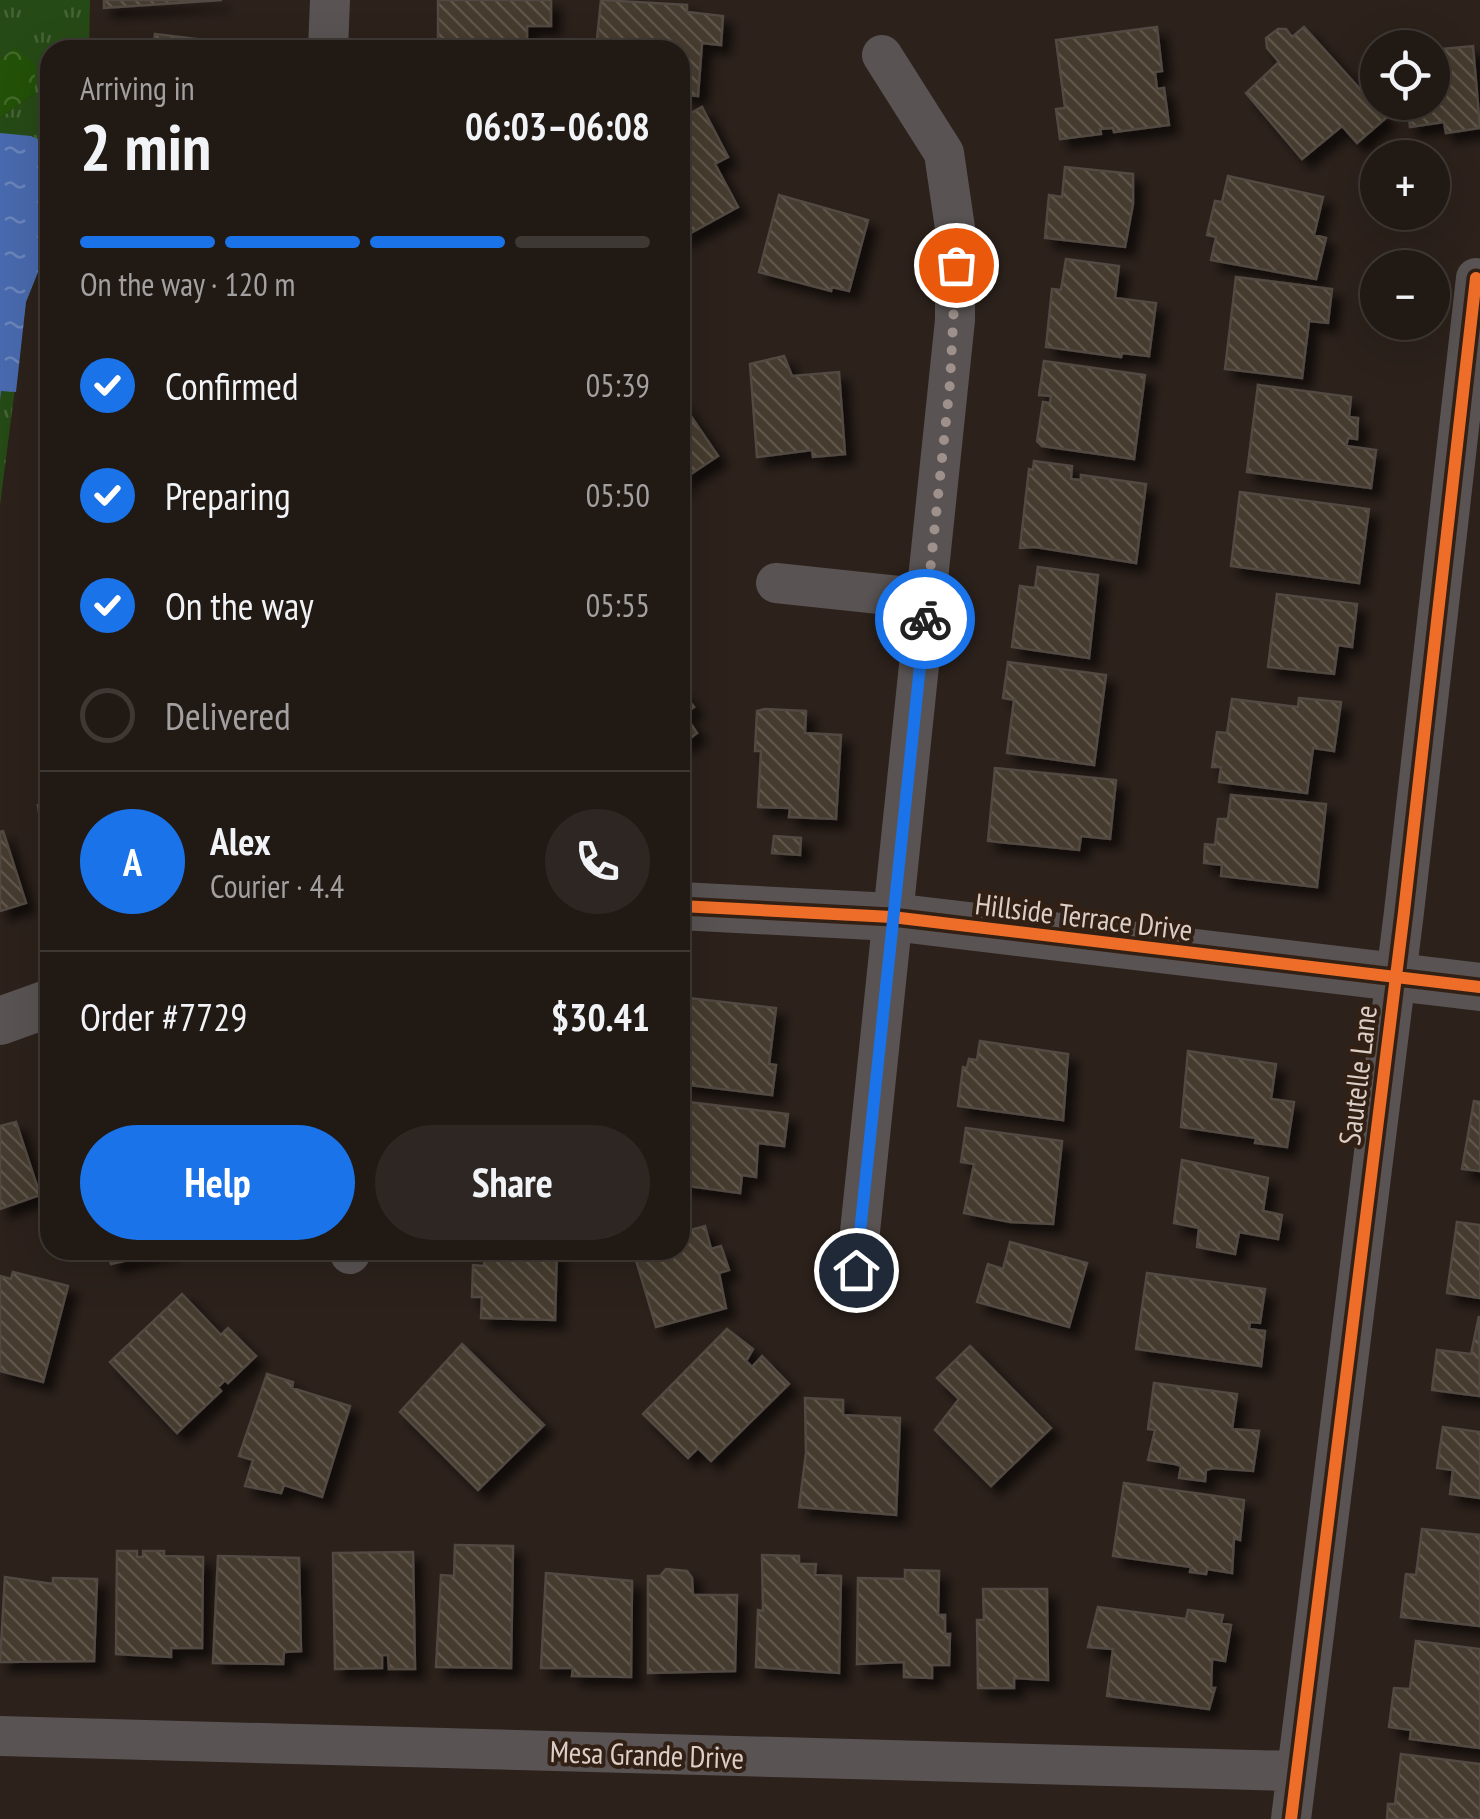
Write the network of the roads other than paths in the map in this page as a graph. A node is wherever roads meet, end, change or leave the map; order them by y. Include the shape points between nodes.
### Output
1 (330, 0) edge
2 (328, 40) edge
3 (882, 56) dead end
4 (1476, 278) dead end
5 (776, 583) dead end
6 (927, 599) junction
7 (690, 907) edge
8 (892, 917) junction
9 (1395, 978) junction
10 (1480, 987) edge
11 (40, 1007) edge
12 (0, 1020) edge
13 (856, 1270) dead end
14 (0, 1736) edge
15 (1294, 1772) junction
16 (1291, 1819) edge

1 - 2 street
3 - 6 street via 944,152 955,228 956,320
4 - 9 street, Sautelle Lane
5 - 6 street
6 - 8 street
7 - 8 street, Hillside Terrace Drive
8 - 9 street, Hillside Terrace Drive
8 - 13 street
9 - 10 street, Hillside Terrace Drive
9 - 15 street, Sautelle Lane
11 - 12 street
14 - 15 street, Mesa Grande Drive
15 - 16 street, Sautelle Lane

